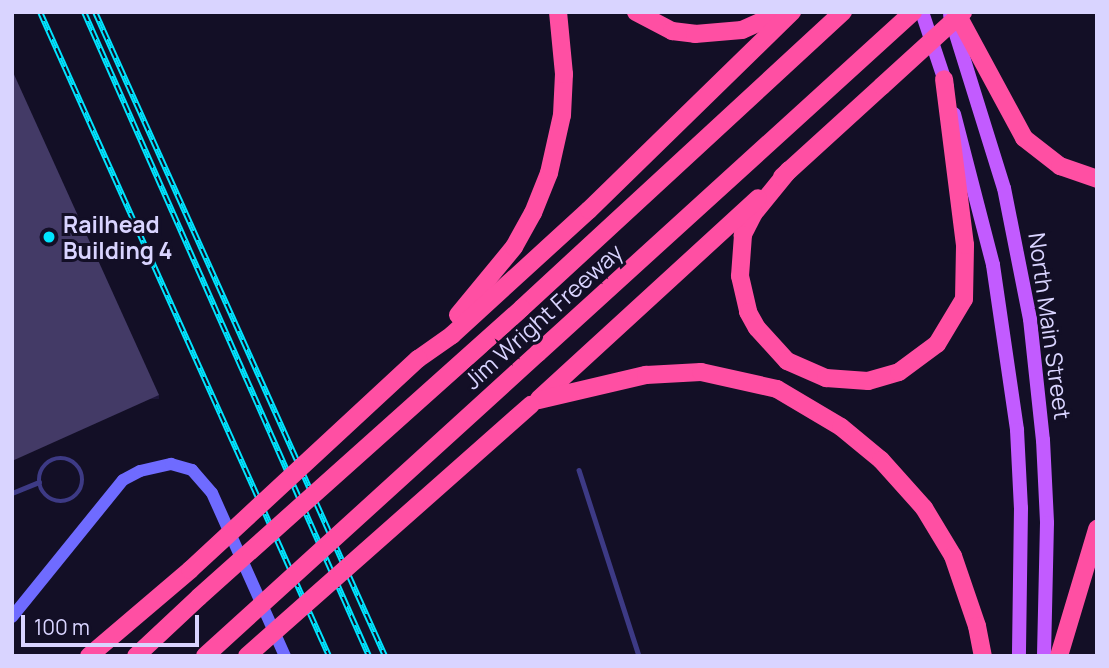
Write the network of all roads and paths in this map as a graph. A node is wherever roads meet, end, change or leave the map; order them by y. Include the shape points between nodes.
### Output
1 (558, 12) edge
2 (636, 12) edge
3 (782, 12) edge
4 (792, 12) edge
5 (843, 12) edge
6 (913, 12) edge
7 (922, 12) edge
8 (949, 12) edge
9 (956, 12) edge
10 (963, 12) edge
11 (944, 79) junction
12 (789, 170) junction
13 (1097, 179) edge
14 (418, 359) junction
15 (535, 402) junction
16 (579, 470) dead end
17 (39, 482) junction
18 (12, 493) edge
19 (1097, 529) edge
20 (12, 617) edge
21 (89, 656) edge
22 (136, 656) edge
23 (205, 656) edge
24 (247, 656) edge
25 (285, 656) edge
26 (639, 656) edge
27 (983, 656) edge
28 (1019, 656) edge
29 (1044, 656) edge
30 (1059, 656) edge

1 - 14 highway via 564,75 562,115 533,213 489,281
2 - 3 highway via 673,31 716,34 742,30
4 - 14 highway via 526,268 452,335
5 - 22 highway, Jim Wright Freeway, bridge
6 - 23 highway, Jim Wright Freeway, bridge
7 - 11 main road, North Main Street
8 - 29 main road, North Main Street via 1004,188 1030,319 1047,523
9 - 13 highway via 1024,138 1060,166
10 - 12 highway, bridge
11 - 12 highway via 965,245 964,299 937,344 900,372 868,381 826,378 787,361 748,312 740,276 743,235 754,213
11 - 28 main road, North Main Street via 993,265 1017,430
12 - 15 highway
14 - 21 highway, bridge
15 - 24 highway, bridge
15 - 27 highway via 646,375 701,372 778,389 841,427 909,489 953,556
16 - 26 lane
17 - 17 lane via 45,495 65,501 77,494 83,481 73,462 60,458 47,463
17 - 18 lane
19 - 30 highway
20 - 25 street via 123,480 171,464 192,470 212,493

